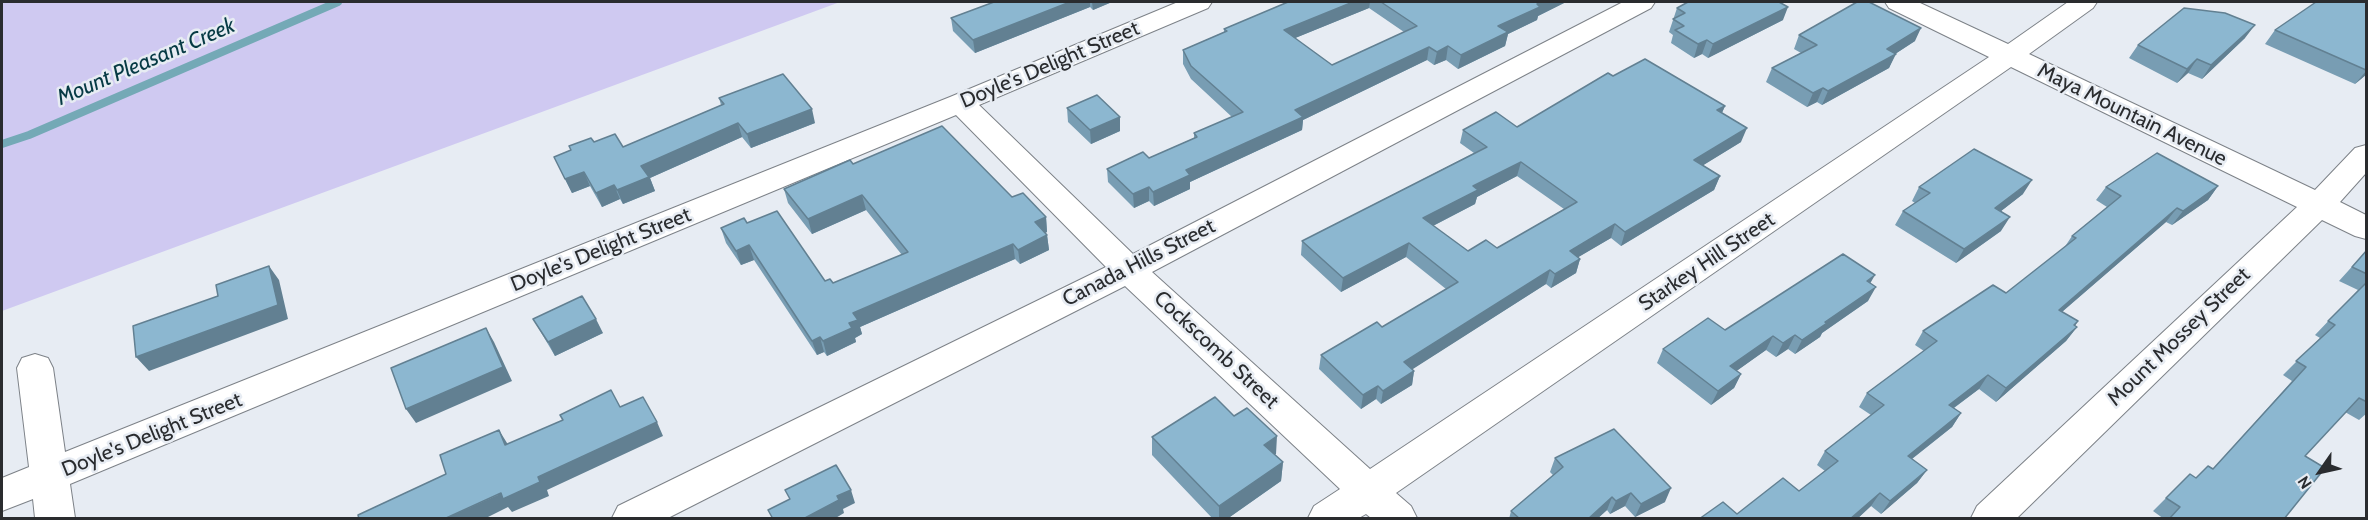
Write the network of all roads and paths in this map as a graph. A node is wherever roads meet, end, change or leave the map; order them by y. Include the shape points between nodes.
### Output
1 (1199, 2) edge
2 (1642, 2) edge
3 (1898, 2) edge
4 (1924, 2) edge
5 (2084, 2) edge
6 (2014, 52) junction
7 (960, 103) junction
8 (2367, 154) edge
9 (2324, 199) junction
10 (2367, 211) edge
11 (2367, 228) edge
12 (1129, 270) junction
13 (35, 368) dead end
14 (50, 476) junction
15 (1369, 492) junction
16 (2, 495) edge
17 (55, 519) edge
18 (633, 519) edge
19 (1328, 519) edge
20 (1397, 519) edge
21 (1991, 519) edge

1 - 7 street, Doyle's Delight Street
2 - 12 street, Canada Hills Street
3 - 6 street, Maya Mountain Avenue
4 - 6 street, Maya Mountain Avenue
5 - 6 street, Starkey Hill Street
6 - 9 street, Maya Mountain Avenue
6 - 15 street, Starkey Hill Street
7 - 12 street, Cockscomb Street
7 - 14 street, Doyle's Delight Street
8 - 9 street, Mount Mossey Street
9 - 10 street, Maya Mountain Avenue
9 - 11 street, Maya Mountain Avenue
9 - 21 street, Mount Mossey Street
12 - 15 street, Cockscomb Street
12 - 18 street, Canada Hills Street
13 - 14 street
14 - 16 street, Doyle's Delight Street
14 - 17 street
15 - 19 street, Starkey Hill Street
15 - 20 street, Cockscomb Street

